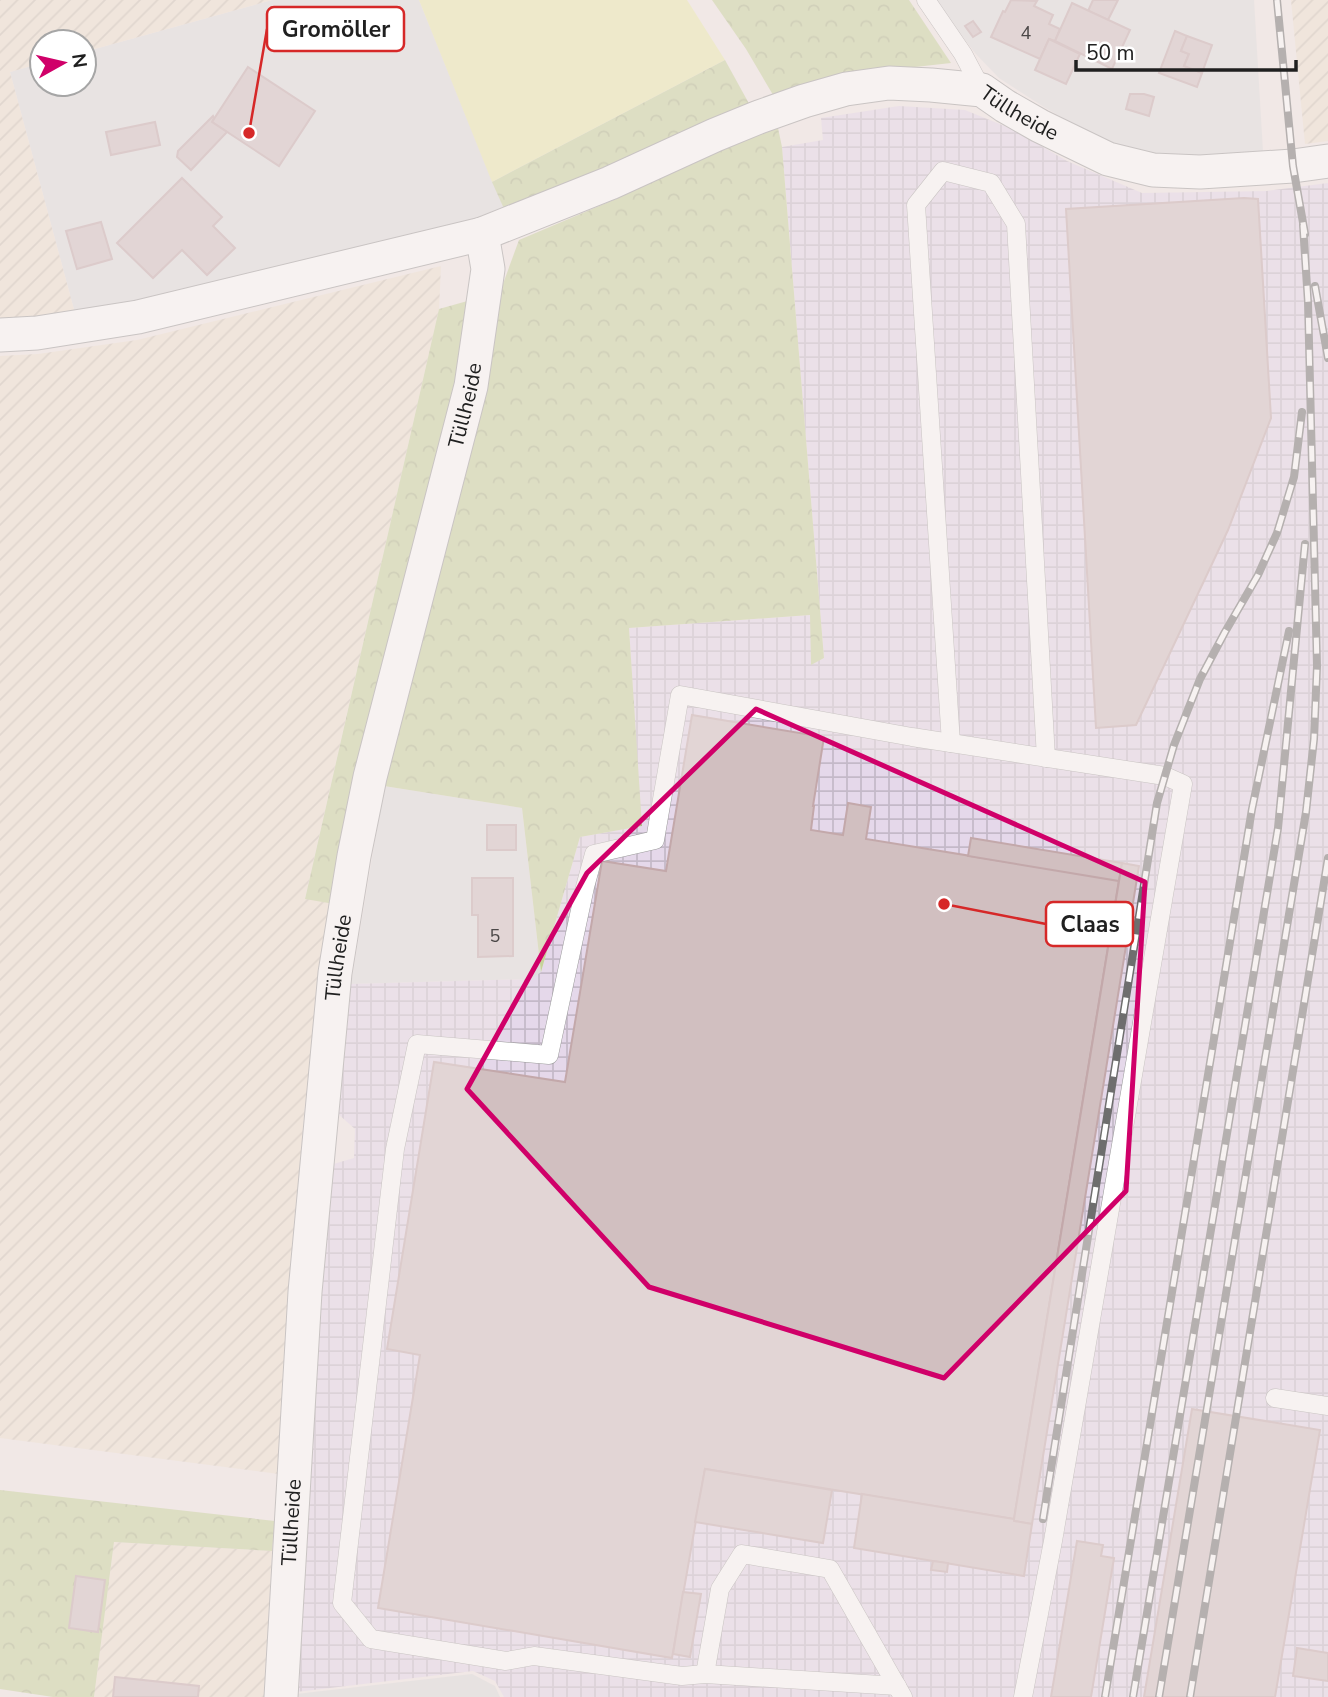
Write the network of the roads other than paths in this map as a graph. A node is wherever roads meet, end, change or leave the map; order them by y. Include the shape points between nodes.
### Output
1 (926, 0) edge
2 (982, 90) junction
3 (1328, 161) edge
4 (482, 234) junction
5 (0, 335) edge
6 (951, 743) junction
7 (1046, 758) junction
8 (1275, 1398) dead end
9 (1328, 1406) edge
10 (705, 1674) junction
11 (900, 1691) edge
12 (281, 1697) edge
13 (1023, 1697) edge

1 - 2 lane
2 - 3 street, Tüllheide via 1040,126 1108,159 1153,170 1200,172
2 - 4 street, Tüllheide via 889,83 804,101
4 - 5 street, Tüllheide via 138,317
4 - 12 street, Tüllheide via 488,269 471,386 370,777 335,973 305,1292
6 - 7 lane
6 - 7 lane via 916,205 943,171 991,183 1016,224
6 - 10 lane via 680,695 655,840 594,854 549,1055 417,1044 395,1149 342,1603 371,1639 506,1661 534,1656 682,1676
7 - 13 lane via 1165,776 1183,784
8 - 9 lane
10 - 11 lane
10 - 11 lane via 720,1588 742,1554 831,1569

